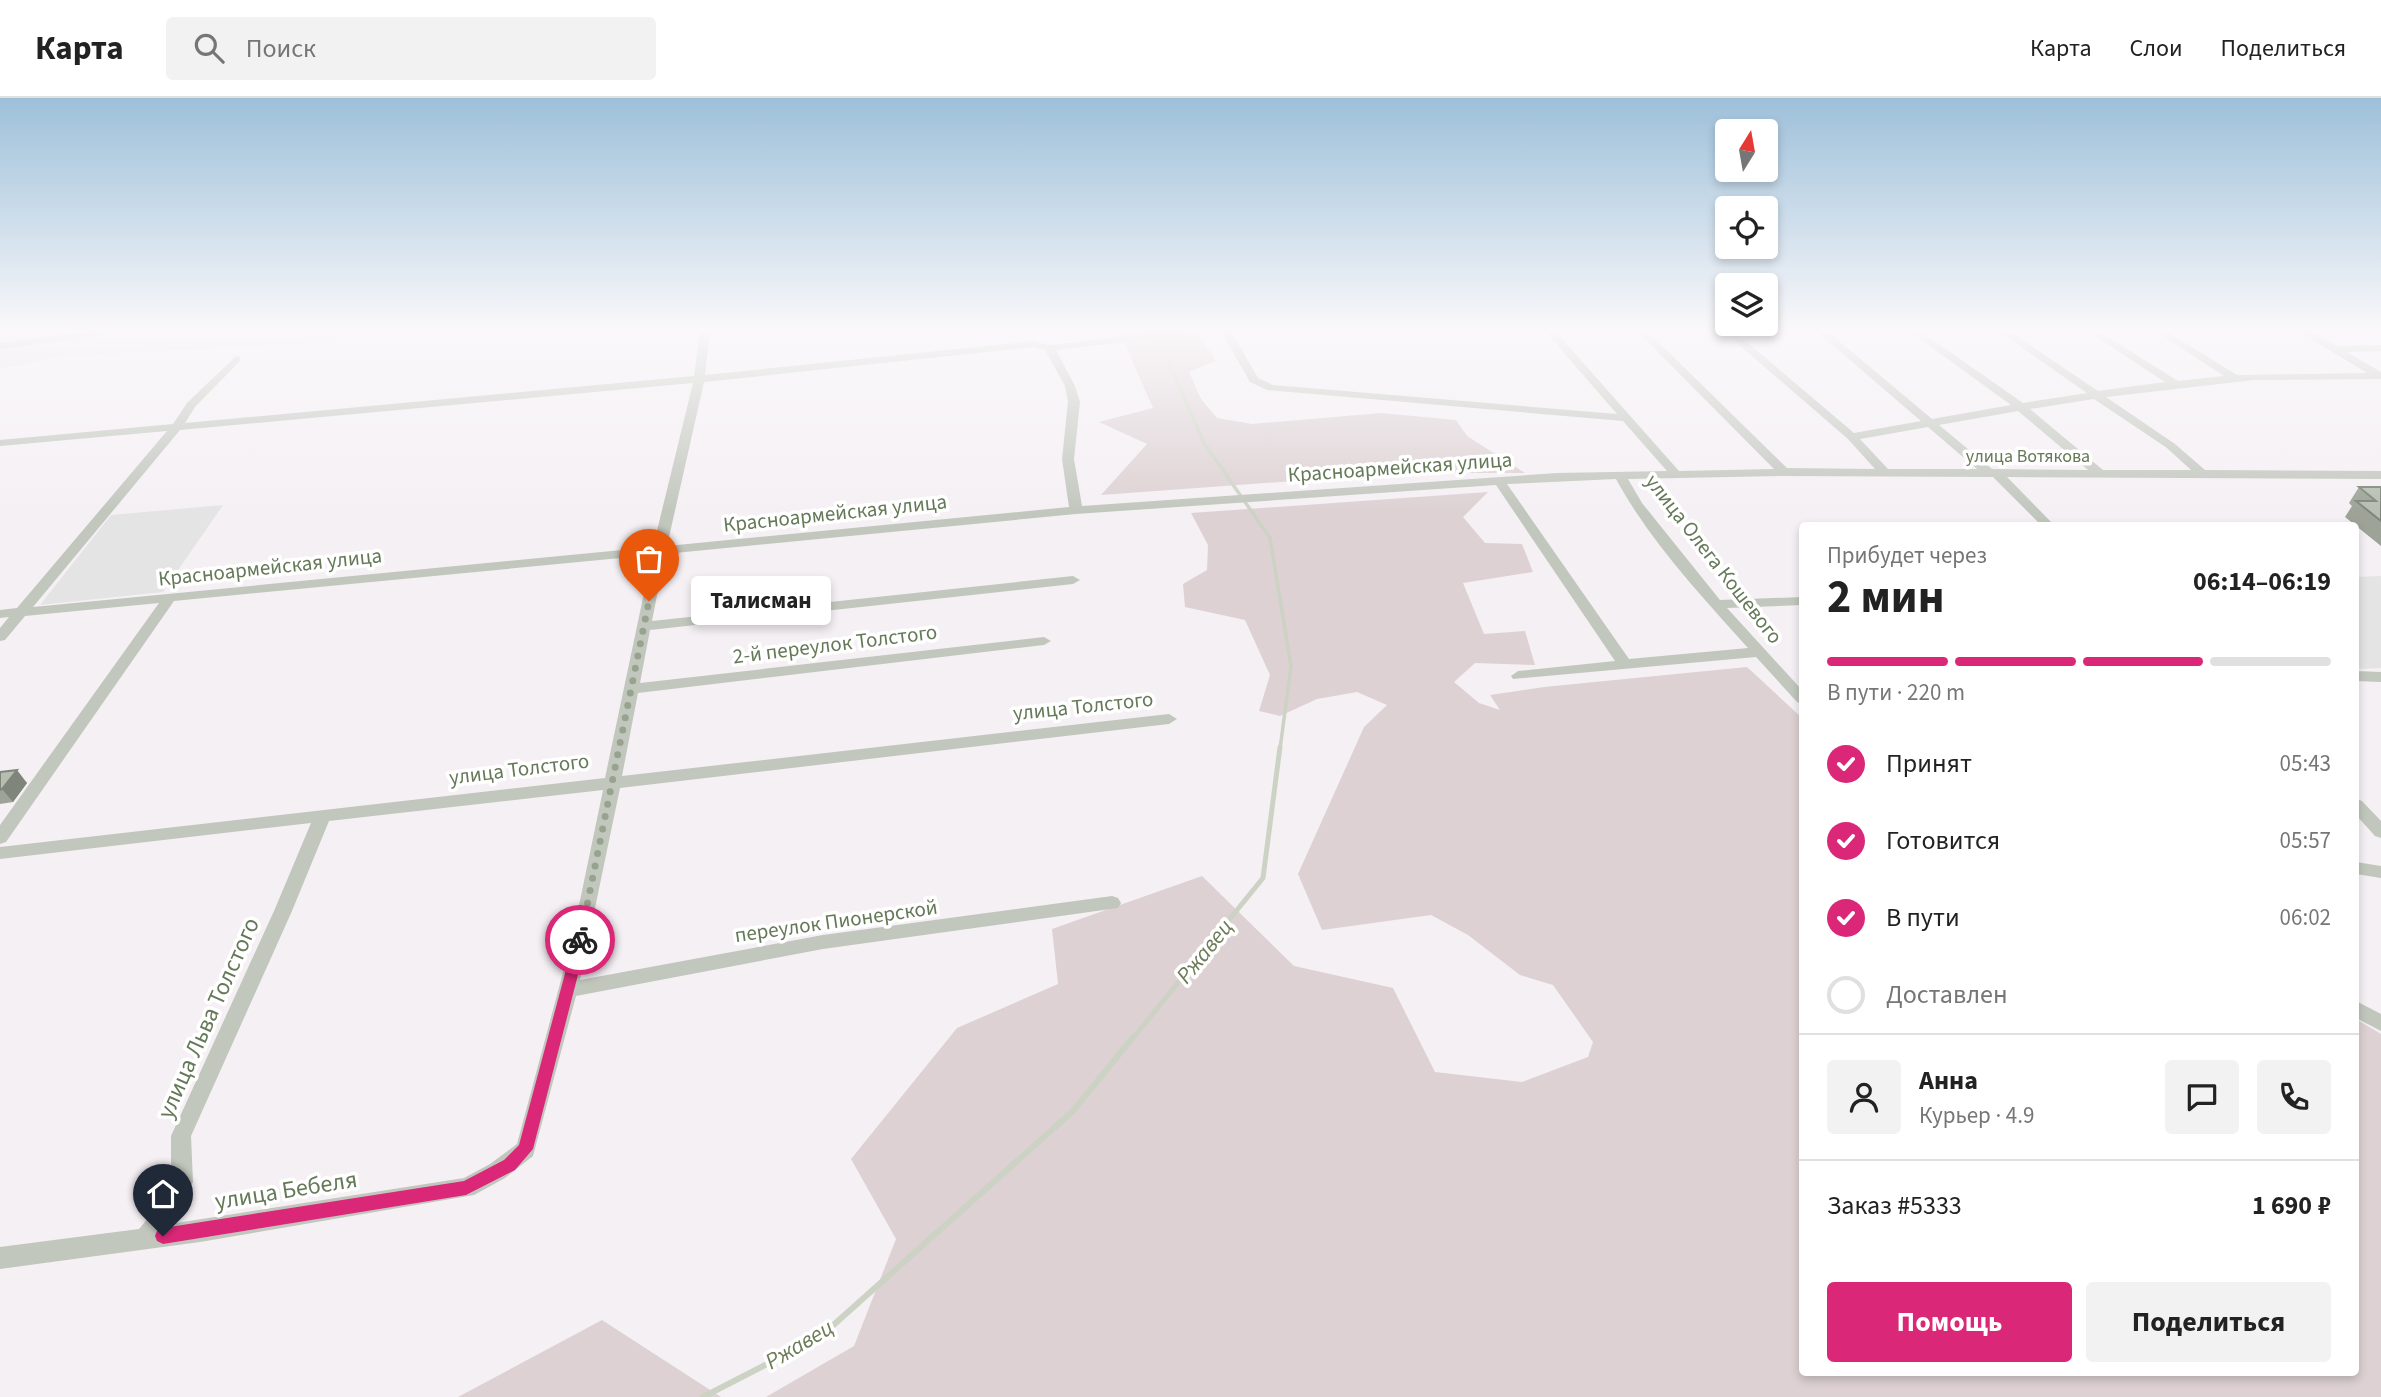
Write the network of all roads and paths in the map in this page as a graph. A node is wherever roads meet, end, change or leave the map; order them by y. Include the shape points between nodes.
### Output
1 (204, 392) edge
2 (559, 392) edge
3 (696, 392) edge
4 (1071, 392) edge
5 (1314, 392) edge
6 (1604, 392) edge
7 (1703, 392) edge
8 (1799, 392) edge
9 (1895, 392) edge
10 (1999, 392) edge
11 (2092, 392) edge
12 (2129, 392) edge
13 (2098, 396) junction
14 (2018, 405) junction
15 (1628, 418) junction
16 (1933, 423) junction
17 (177, 426) junction
18 (1852, 437) junction
19 (0, 443) edge
20 (1784, 472) junction
21 (1675, 473) junction
22 (1885, 473) junction
23 (1994, 474) junction
24 (2100, 474) junction
25 (1620, 475) junction
26 (2203, 475) junction
27 (2381, 475) edge
28 (1499, 481) junction
29 (1076, 510) junction
30 (2045, 522) edge
31 (659, 551) junction
32 (1073, 580) dead end
33 (169, 599) junction
34 (1799, 601) edge
35 (1716, 604) junction
36 (20, 612) junction
37 (0, 614) edge
38 (644, 626) junction
39 (0, 637) edge
40 (1044, 641) dead end
41 (1757, 652) junction
42 (1625, 664) junction
43 (1518, 676) dead end
44 (2359, 676) edge
45 (2381, 677) edge
46 (631, 689) junction
47 (1799, 696) edge
48 (1169, 719) dead end
49 (612, 781) junction
50 (2359, 808) edge
51 (323, 815) junction
52 (2381, 832) edge
53 (0, 838) edge
54 (0, 853) edge
55 (2359, 868) edge
56 (2381, 872) edge
57 (1112, 903) dead end
58 (567, 990) junction
59 (2359, 1011) edge
60 (2381, 1023) edge
61 (144, 1239) junction
62 (0, 1258) edge

1 - 17 street
2 - 17 street
3 - 31 street
4 - 29 street via 1068,459
5 - 15 street
6 - 15 street, улица Олега Кошевого
7 - 20 street
8 - 18 street
9 - 16 street
10 - 14 street
11 - 13 street
12 - 13 street
13 - 14 street
13 - 26 street via 2171,446
14 - 16 street
14 - 24 street
15 - 21 street, улица Олега Кошевого
16 - 18 street
16 - 23 street
17 - 19 street
17 - 36 street
18 - 22 street
20 - 21 street, улица Вотякова
20 - 22 street, улица Вотякова
21 - 25 street, Красноармейская улица
22 - 23 street, улица Вотякова
23 - 24 street, улица Вотякова
23 - 30 street
24 - 26 street, улица Вотякова
25 - 28 street, Красноармейская улица
25 - 35 street, улица Олега Кошевого via 1636,504
26 - 27 street, улица Вотякова
28 - 29 street, Красноармейская улица
28 - 42 street
29 - 31 street, Красноармейская улица
31 - 33 street, Красноармейская улица
31 - 38 street
32 - 38 street
33 - 36 street, Красноармейская улица
33 - 53 street
34 - 35 street
35 - 41 street, улица Олега Кошевого
36 - 37 street, Красноармейская улица
36 - 39 street
38 - 46 street
40 - 46 street, 2-й переулок Толстого
41 - 42 street
41 - 47 street, улица Олега Кошевого
42 - 43 street
44 - 45 street
46 - 49 street
48 - 49 street, улица Толстого
49 - 51 street, улица Толстого
49 - 58 street
50 - 52 street
51 - 54 street, улица Толстого
51 - 61 street, улица Льва Толстого via 181,1136 181,1182 174,1199
55 - 56 street
57 - 58 street, переулок Пионерской via 823,942
58 - 61 street, улица Бебеля via 526,1149 493,1176 466,1188
59 - 60 street
61 - 62 street, улица Бебеля

